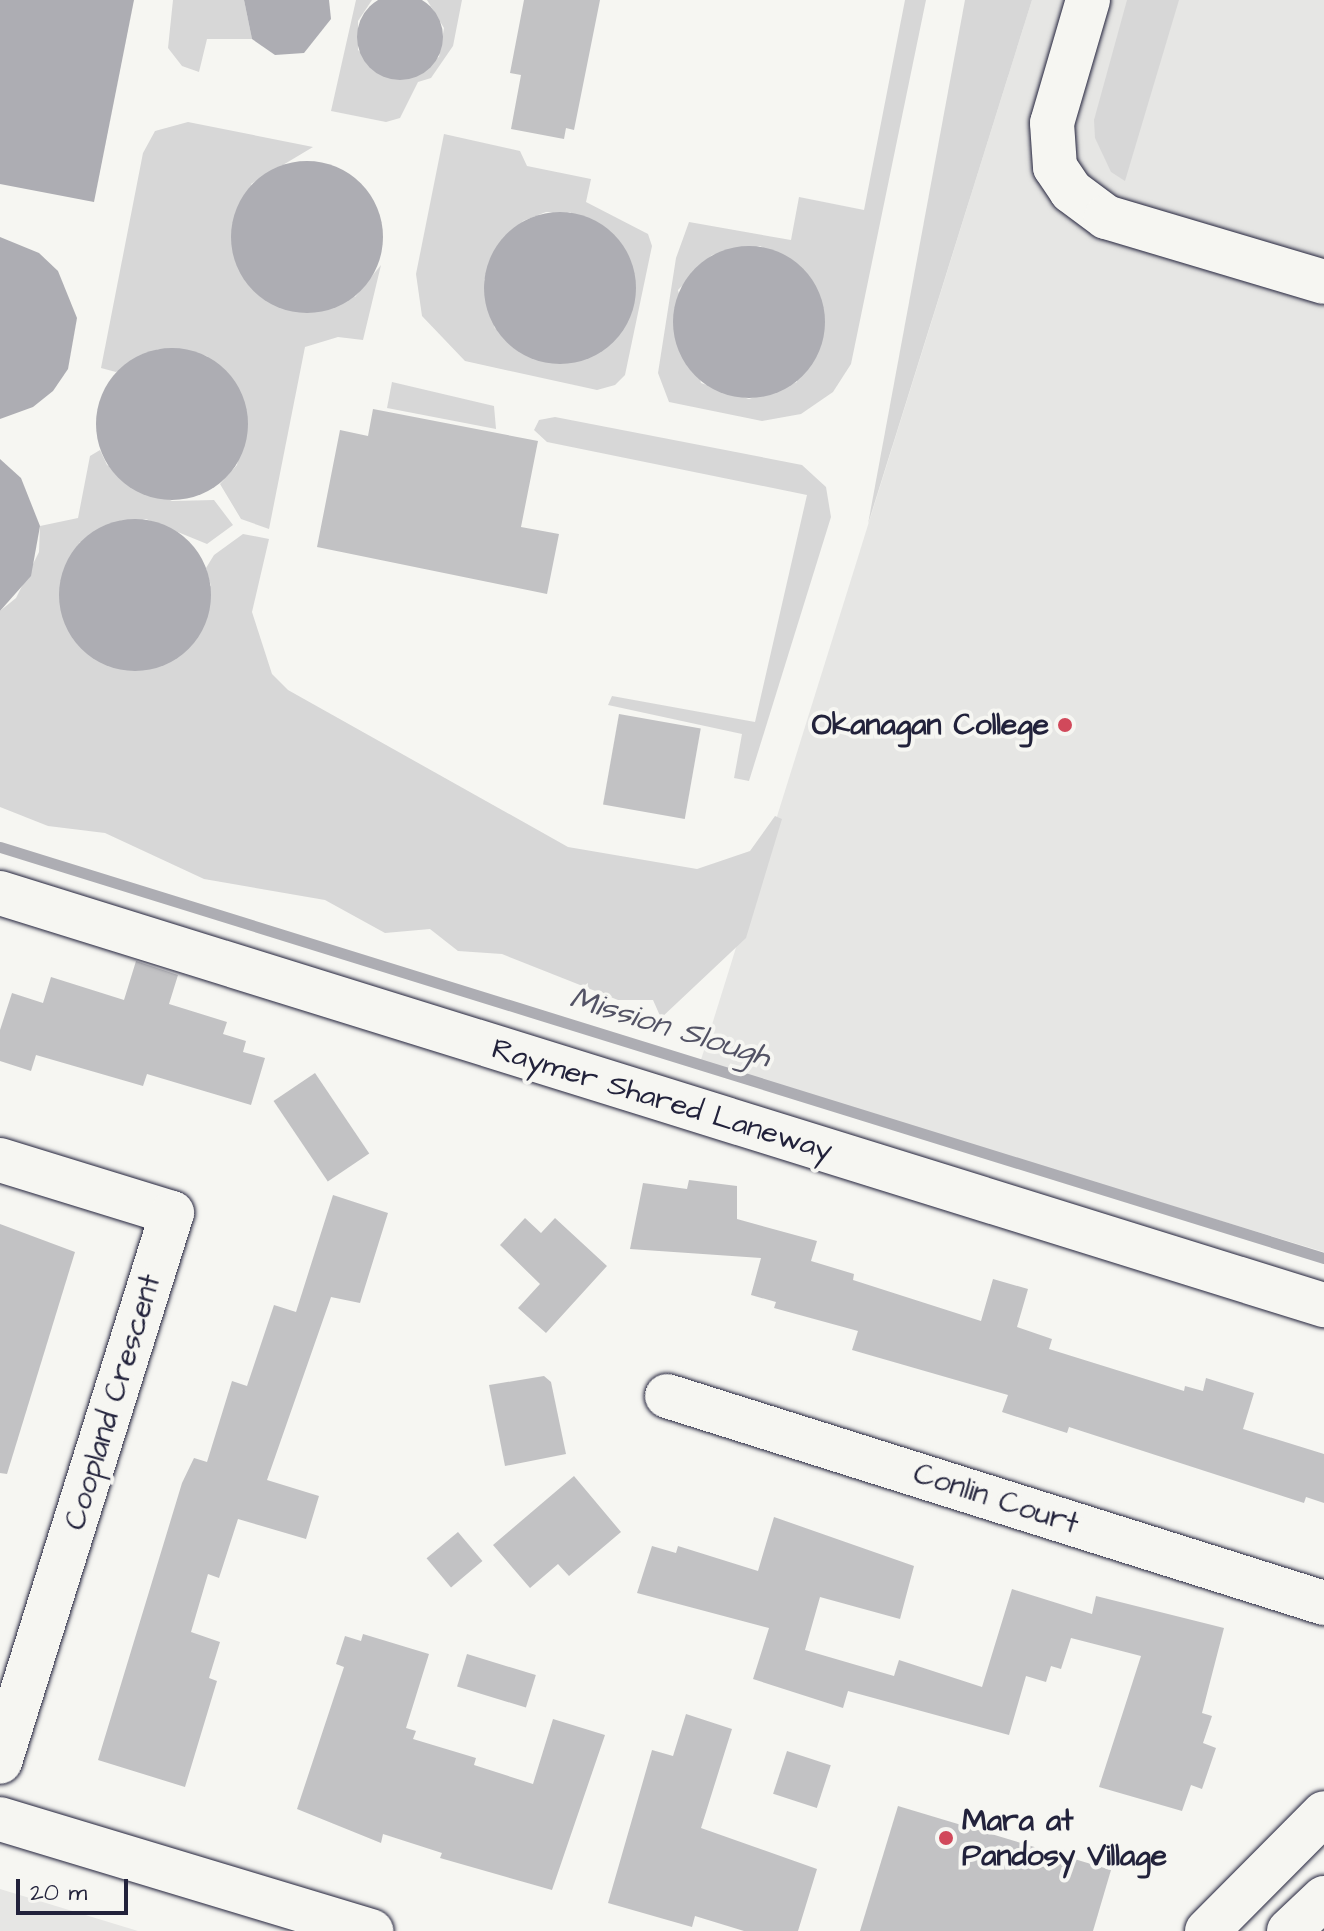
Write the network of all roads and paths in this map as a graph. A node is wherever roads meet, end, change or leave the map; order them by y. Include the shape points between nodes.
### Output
1 (1088, 0) edge
2 (1324, 282) edge
3 (0, 893) edge
4 (0, 1160) edge
5 (1324, 1305) edge
6 (667, 1396) dead end
7 (1324, 1603) edge
8 (0, 1762) edge
9 (1324, 1813) edge
10 (0, 1819) edge
11 (1324, 1898) edge
12 (371, 1931) edge
13 (1207, 1931) edge
14 (1289, 1931) edge

1 - 2 street via 1052,123 1053,159 1071,191 1106,217
3 - 5 street, Raymer Shared Laneway
4 - 8 street, Coopland Crescent via 172,1213
6 - 7 street, Conlin Court
9 - 13 street
10 - 12 street
11 - 14 street

